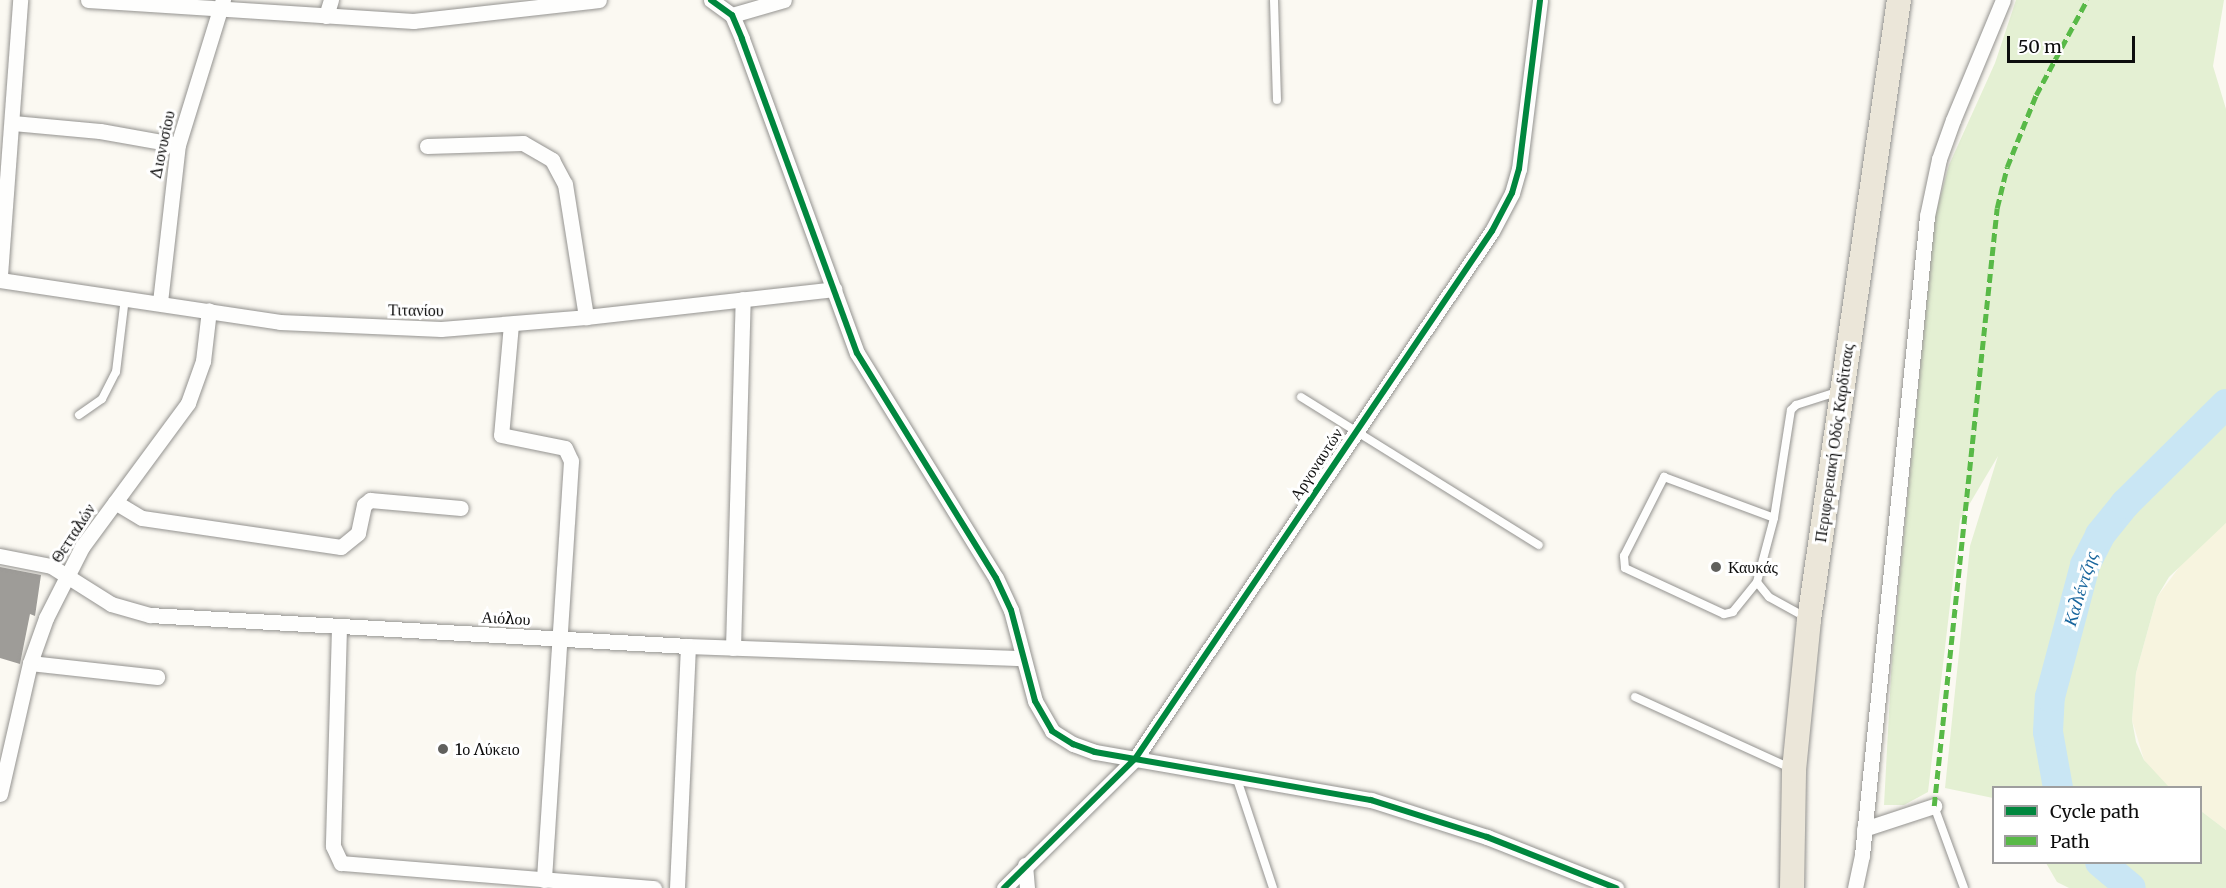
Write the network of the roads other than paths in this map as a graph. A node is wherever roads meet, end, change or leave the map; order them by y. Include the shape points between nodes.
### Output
1 (20, 0) edge
2 (88, 0) edge
3 (331, 0) edge
4 (599, 0) edge
5 (711, 0) edge
6 (784, 0) edge
7 (1274, 0) edge
8 (1539, 0) edge
9 (1899, 0) edge
10 (2003, 0) edge
11 (222, 4) edge
12 (732, 15) junction
13 (326, 16) junction
14 (1278, 100) dead end
15 (13, 123) junction
16 (178, 145) junction
17 (427, 146) dead end
18 (0, 278) edge
19 (834, 289) junction
20 (125, 297) junction
21 (743, 298) junction
22 (160, 302) junction
23 (208, 310) junction
24 (586, 317) junction
25 (511, 324) junction
26 (1841, 391) junction
27 (1301, 398) dead end
28 (79, 415) dead end
29 (1354, 431) junction
30 (115, 502) junction
31 (461, 508) dead end
32 (1774, 518) junction
33 (1539, 545) dead end
34 (0, 556) edge
35 (66, 575) junction
36 (1757, 582) junction
37 (1809, 620) junction
38 (339, 627) junction
39 (559, 640) junction
40 (688, 646) junction
41 (733, 648) junction
42 (1023, 658) junction
43 (30, 663) junction
44 (157, 677) dead end
45 (1635, 697) dead end
46 (7, 737) edge
47 (1135, 759) junction
48 (1794, 770) junction
49 (1236, 775) junction
50 (0, 794) edge
51 (1934, 806) joint
52 (1864, 829) junction
53 (1025, 865) junction
54 (544, 880) junction
55 (654, 888) edge
56 (677, 888) edge
57 (1004, 888) edge
58 (1027, 888) edge
59 (1273, 888) edge
60 (1616, 888) edge
61 (1792, 888) edge
62 (1855, 888) edge
63 (1964, 888) edge

1 - 15 street
2 - 11 street
3 - 13 street
4 - 13 street via 438,20
5 - 12 street
6 - 12 street
7 - 14 lane
8 - 29 street, Αργοναυτών via 1522,146 1512,194 1492,231
9 - 26 main road, Περιφερειακή Οδός Καρδίτσας
10 - 52 street via 1938,159 1927,216
11 - 13 street
11 - 16 street, Διονυσίου
12 - 19 street
15 - 16 street via 100,131
15 - 18 street
16 - 22 street, Διονυσίου
17 - 24 street via 524,143 552,160 565,184
18 - 20 street, Τιτανίου
19 - 21 street, Τιτανίου
19 - 42 street via 857,353 996,578 1011,610
20 - 22 street, Τιτανίου
20 - 28 lane via 116,372 102,399
21 - 24 street, Τιτανίου
21 - 41 street
22 - 23 street, Τιτανίου
23 - 25 street, Τιτανίου via 280,322 349,326 441,329
23 - 30 street, Θετταλών via 203,361 188,403
24 - 25 street, Τιτανίου
25 - 39 street via 501,435 565,448 571,457
26 - 32 lane via 1791,410
26 - 37 main road, Περιφερειακή Οδός Καρδίτσας
27 - 29 lane
29 - 33 lane
29 - 47 street, Αργοναυτών
30 - 31 street via 142,518 341,547 358,533 364,505 370,500
30 - 35 street, Θετταλών
32 - 36 lane
32 - 36 lane via 1664,477 1624,556 1625,568 1724,614 1733,612
34 - 35 street, Αιόλου via 51,566
35 - 38 street, Αιόλου via 111,604 136,613
35 - 43 street, Θετταλών
36 - 37 lane via 1769,597
37 - 48 main road, Περιφερειακή Οδός Καρδίτσας
38 - 39 street, Αιόλου
38 - 54 street via 333,846 341,863
39 - 40 street, Αιόλου
39 - 54 street
40 - 41 street, Αιόλου
40 - 56 street
41 - 42 street, Αιόλου
42 - 47 street via 1038,709 1052,731 1084,748
43 - 44 street
43 - 46 street, Θετταλών
45 - 48 lane
46 - 50 street, Θετταλών
47 - 49 street
47 - 53 street, Αργοναυτών
48 - 61 main road, Περιφερειακή Οδός Καρδίτσας
49 - 59 lane
49 - 60 street via 1324,790 1411,812
51 - 52 street
51 - 63 lane
52 - 62 street
53 - 57 street, Αργοναυτών
53 - 58 street
54 - 55 street

